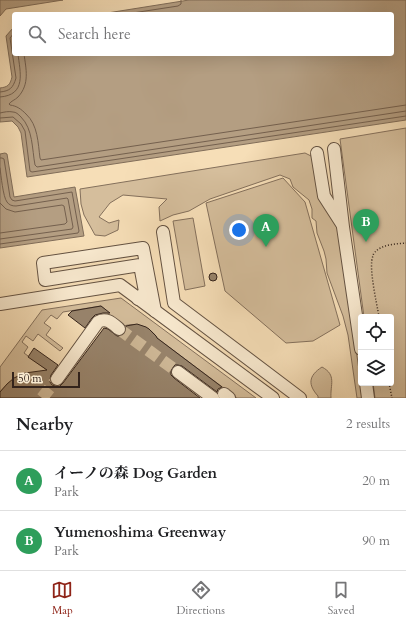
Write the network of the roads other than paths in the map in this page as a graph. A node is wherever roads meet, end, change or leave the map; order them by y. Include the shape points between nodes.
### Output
1 (334, 149) dead end
2 (317, 153) dead end
3 (343, 227) junction
4 (163, 232) dead end
5 (138, 299) junction
6 (0, 304) edge
7 (155, 311) junction
8 (120, 329) tunnel mouth
9 (358, 329) edge
10 (178, 372) tunnel mouth
11 (57, 378) tunnel mouth
12 (366, 386) edge
13 (222, 397) edge
14 (273, 398) edge
15 (300, 398) edge
16 (368, 398) edge

1 - 3 lane
2 - 3 lane via 324,196
3 - 9 lane
4 - 15 lane via 174,302
5 - 6 lane via 120,285
5 - 7 lane
5 - 7 lane via 145,292 140,265 46,280 43,263 142,248
7 - 14 lane
8 - 11 lane via 108,320 98,322
10 - 13 lane
12 - 16 lane

